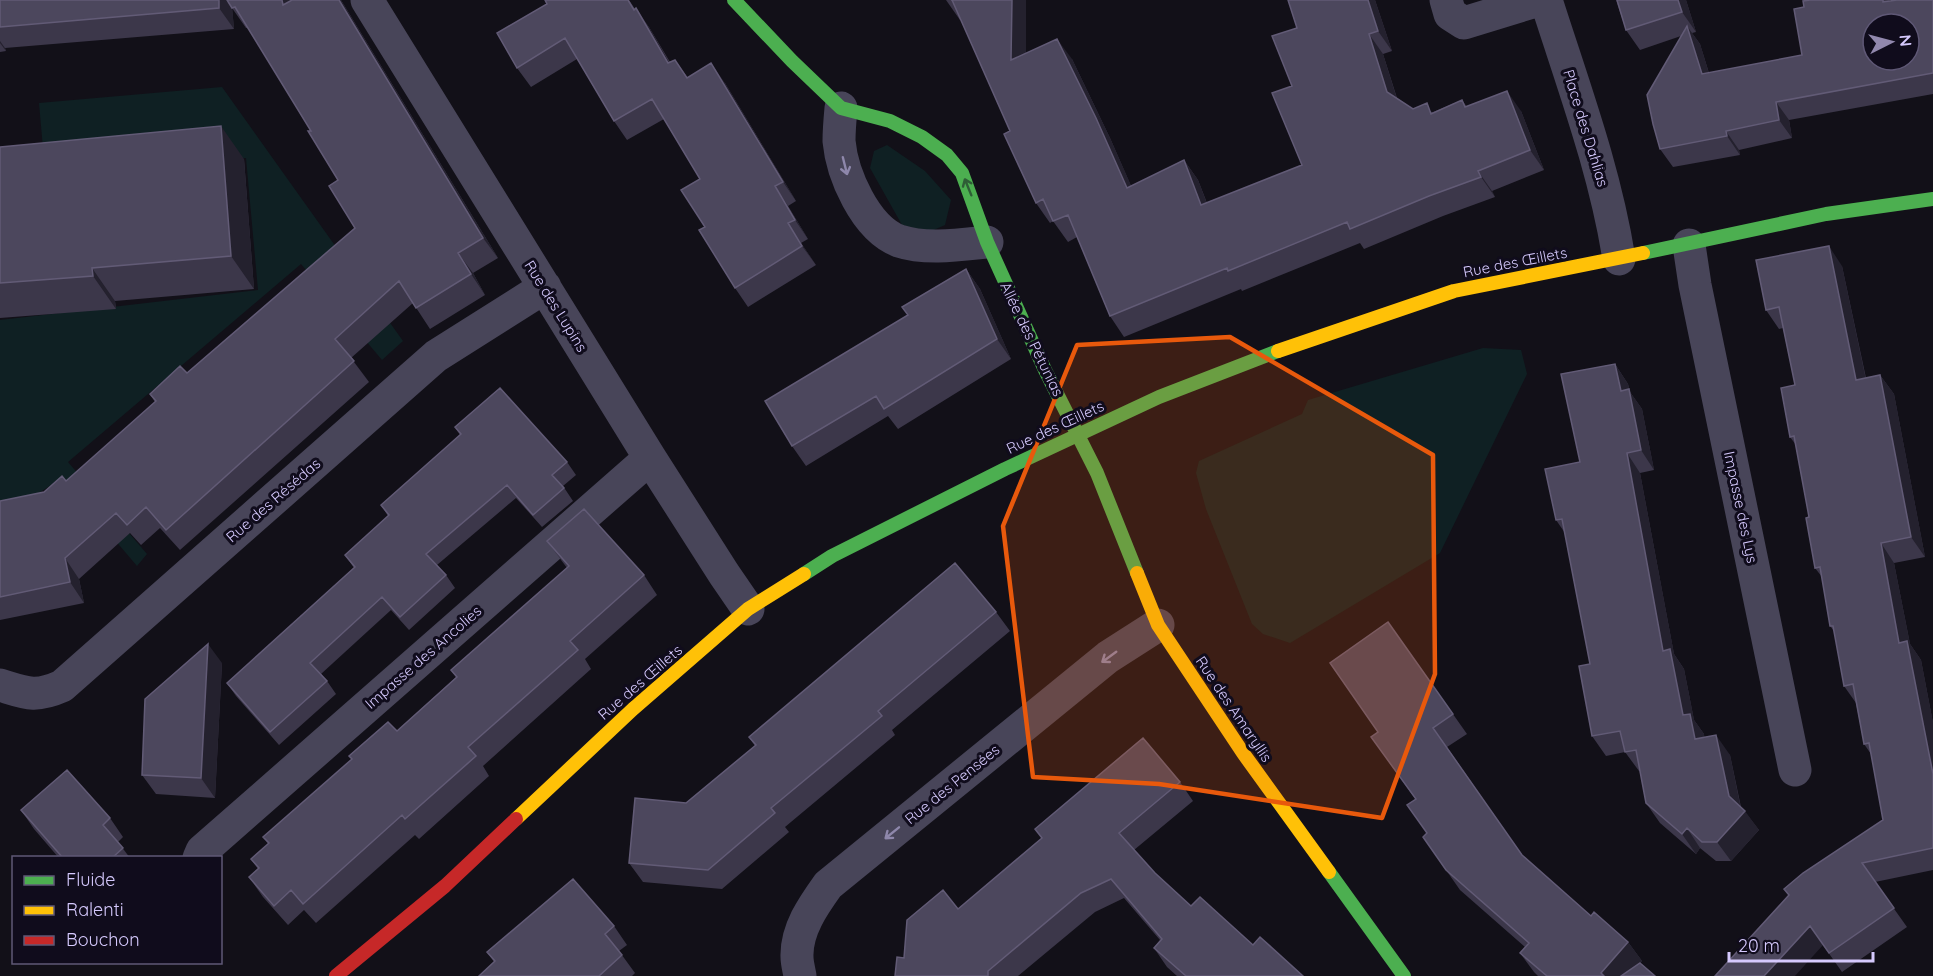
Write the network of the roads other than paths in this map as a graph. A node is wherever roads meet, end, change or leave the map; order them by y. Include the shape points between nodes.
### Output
1 (367, 0) edge
2 (734, 0) edge
3 (1446, 0) edge
4 (1539, 0) edge
5 (1546, 0) edge
6 (841, 108) junction
7 (1933, 199) edge
8 (987, 242) junction
9 (1689, 244) junction
10 (1619, 258) junction
11 (545, 287) junction
12 (1079, 436) junction
13 (650, 458) junction
14 (748, 609) junction
15 (1158, 625) junction
16 (0, 685) edge
17 (1795, 770) dead end
18 (200, 856) edge
19 (336, 976) edge
20 (800, 976) edge
21 (1404, 976) edge

1 - 11 street, Rue des Lupins
2 - 6 street, Allée des Pétunias
3 - 4 street via 1450,14 1464,22
5 - 10 street, Place des Dahlias via 1602,180
8 -> 6 street, Allée des Pétunias via 962,173 947,155 890,121
6 -> 8 street via 839,140 845,172 868,216 883,232 900,241 940,247
7 - 9 street, Rue des Œillets via 1826,214
8 - 12 street, Allée des Pétunias
9 - 10 street, Rue des Œillets
9 - 17 street, Impasse des Lys
10 - 12 street, Rue des Œillets via 1454,291 1308,340 1159,397
11 - 13 street, Rue des Lupins
11 - 16 street, Rue des Résédas via 436,356 62,686 45,693 29,693
12 - 14 street, Rue des Œillets via 832,556
12 - 15 street, Rue des Amaryllis
13 - 14 street, Rue des Lupins
13 - 18 street, Impasse des Ancolies
14 - 19 street, Rue des Œillets via 633,709 445,886
15 -> 20 street, Rue des Pensées via 1108,657 828,885 802,929 797,956
15 - 21 street, Rue des Amaryllis via 1242,753

